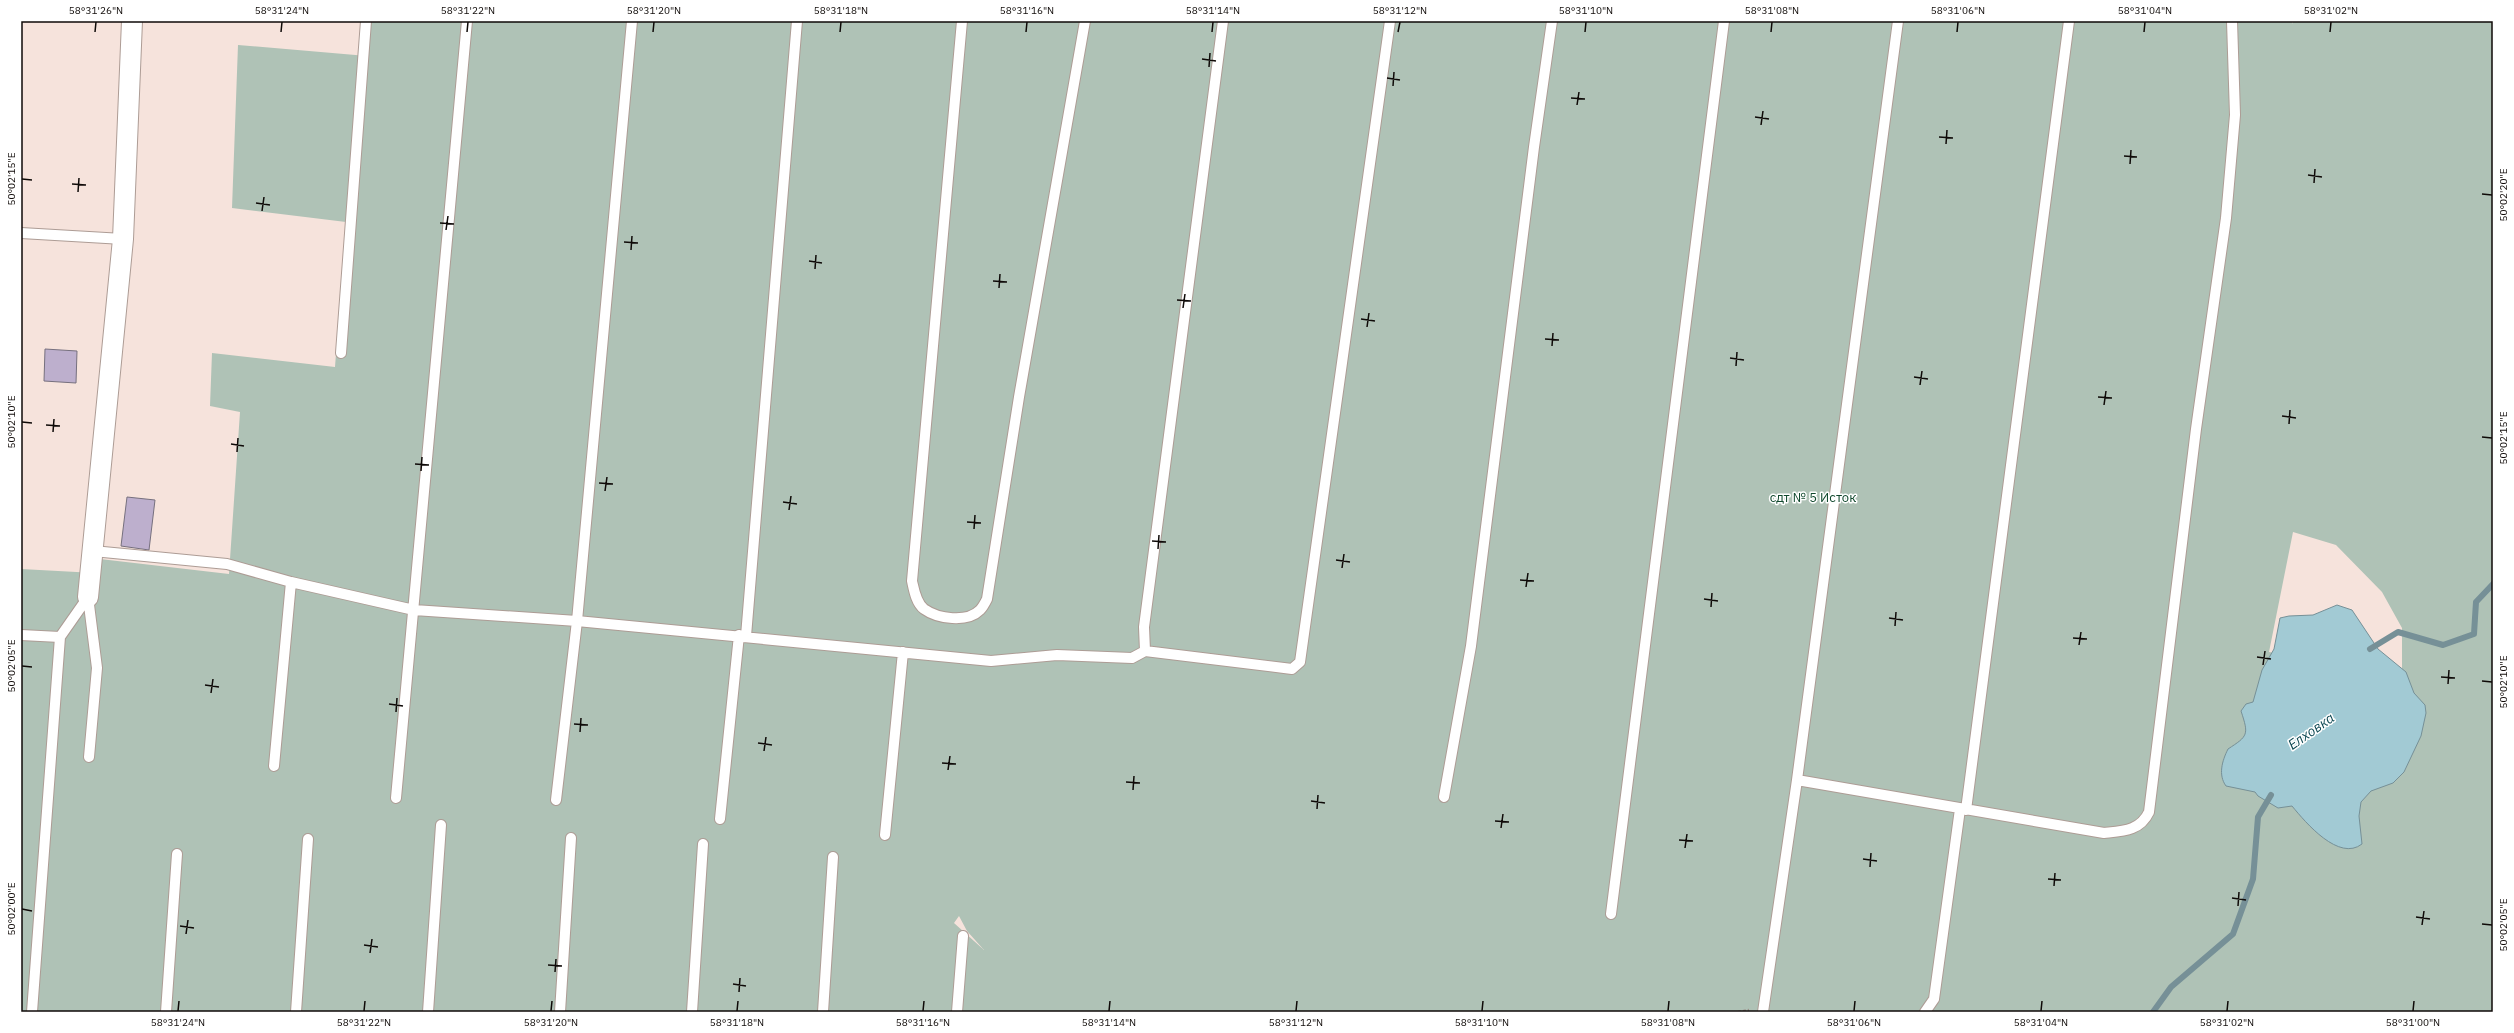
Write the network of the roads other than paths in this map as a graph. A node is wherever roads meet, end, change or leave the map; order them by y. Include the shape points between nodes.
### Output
1 (132, 21) edge
2 (366, 21) edge
3 (467, 21) edge
4 (632, 21) edge
5 (797, 21) edge
6 (962, 21) edge
7 (1085, 21) edge
8 (1223, 21) edge
9 (1390, 21) edge
10 (1552, 21) edge
11 (1724, 21) edge
12 (1898, 21) edge
13 (2069, 21) edge
14 (2232, 21) edge
15 (21, 233) edge
16 (123, 239) junction
17 (341, 353) dead end
18 (93, 551) junction
19 (291, 582) junction
20 (88, 596) junction
21 (414, 610) junction
22 (577, 621) junction
23 (21, 635) edge
24 (742, 636) junction
25 (60, 637) junction
26 (1145, 651) junction
27 (904, 652) junction
28 (89, 757) dead end
29 (274, 766) dead end
30 (1797, 780) junction
31 (1444, 797) dead end
32 (396, 798) dead end
33 (556, 800) dead end
34 (1963, 809) junction
35 (720, 819) dead end
36 (441, 825) dead end
37 (885, 835) dead end
38 (571, 838) dead end
39 (308, 840) dead end
40 (703, 844) dead end
41 (177, 854) dead end
42 (833, 857) dead end
43 (1611, 914) dead end
44 (963, 936) dead end
45 (32, 1012) edge
46 (166, 1012) edge
47 (296, 1012) edge
48 (428, 1012) edge
49 (560, 1012) edge
50 (692, 1012) edge
51 (823, 1012) edge
52 (957, 1012) edge
53 (1763, 1012) edge
54 (1925, 1012) edge

1 - 16 street
2 - 17 lane
3 - 21 lane
4 - 22 lane
5 - 24 lane
6 - 7 lane via 912,580 915,596 924,609 939,616 959,618 971,616 981,610 987,599 1019,397
8 - 26 lane via 1162,479 1144,627
9 - 26 lane via 1300,662 1292,669
10 - 31 lane via 1471,646
11 - 43 lane
12 - 30 lane
13 - 34 lane
14 - 34 lane via 2235,115 2226,218 2196,429 2149,812 2145,821 2136,828 2104,833
15 - 16 lane
16 - 18 street
18 - 19 lane via 227,564
18 - 20 street
19 - 21 lane
19 - 29 lane
20 - 25 lane
20 - 28 lane via 96,668
21 - 22 lane
21 - 32 lane
22 - 24 lane
22 - 33 lane
23 - 25 lane
24 - 27 lane
24 - 35 lane
25 - 45 lane
26 - 27 lane via 1132,658 1057,655 991,661
27 - 37 lane
30 - 34 lane
30 - 53 lane
34 - 54 lane via 1934,999
36 - 48 lane
38 - 49 lane
39 - 47 lane
40 - 50 lane
41 - 46 lane
42 - 51 lane
44 - 52 lane

